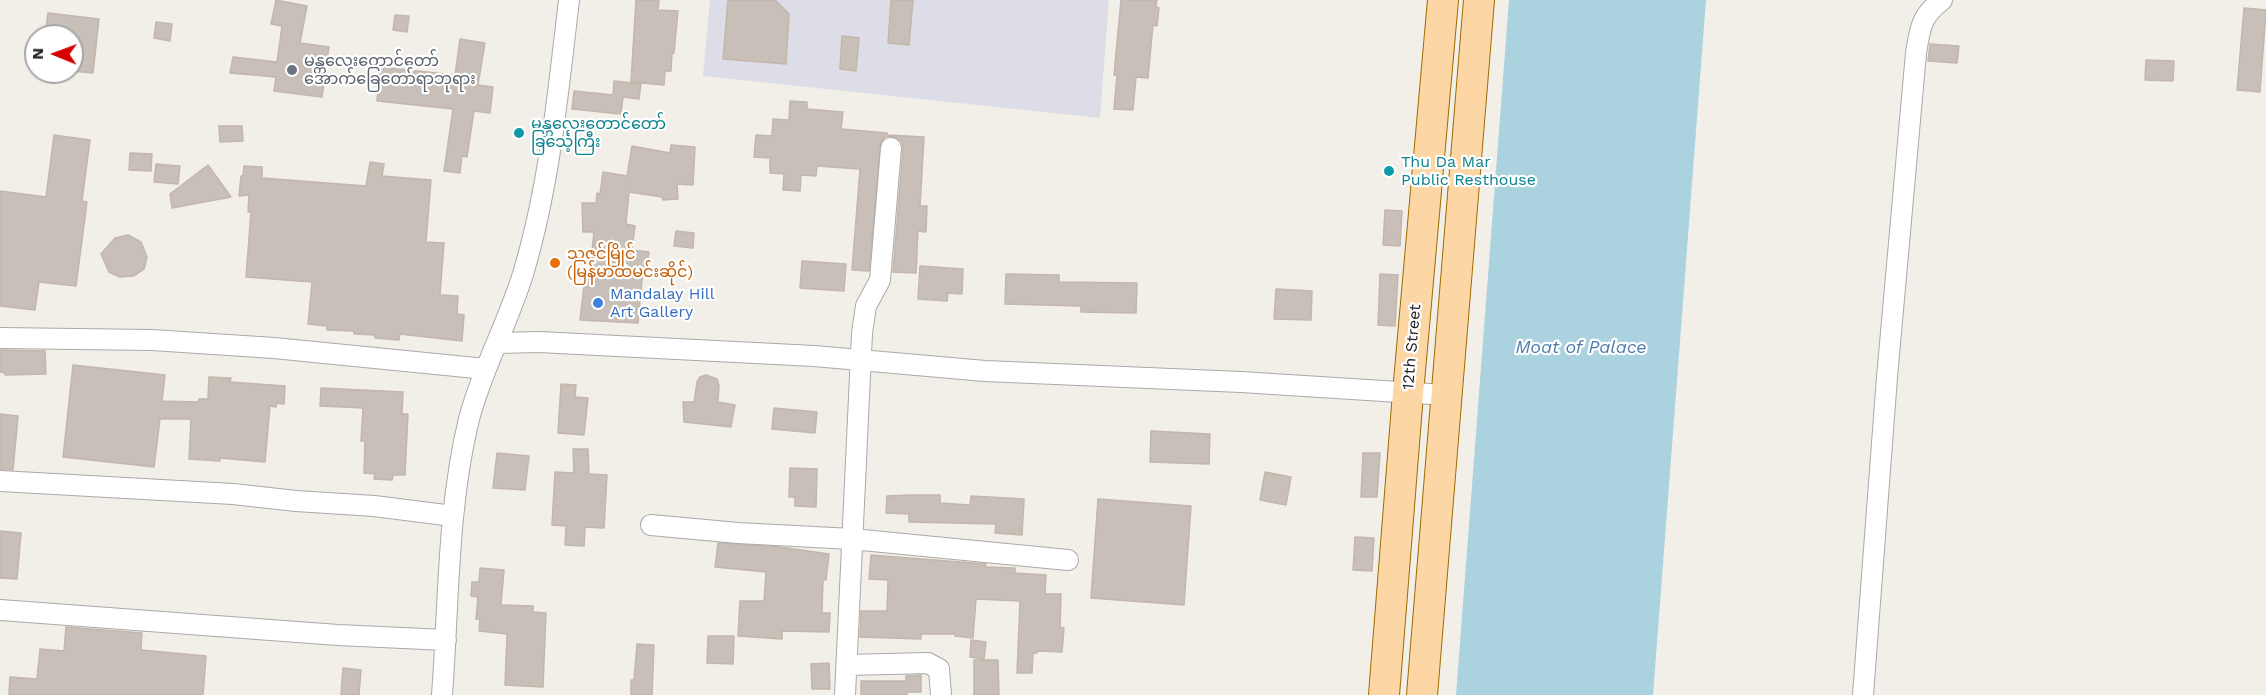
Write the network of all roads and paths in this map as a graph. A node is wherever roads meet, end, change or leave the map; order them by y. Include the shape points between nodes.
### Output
1 (569, 0) edge
2 (1443, 0) edge
3 (1479, 0) edge
4 (1942, 0) edge
5 (891, 148) dead end
6 (0, 338) edge
7 (497, 343) junction
8 (861, 361) junction
9 (486, 369) junction
10 (1408, 393) junction
11 (1446, 395) junction
12 (0, 481) edge
13 (453, 516) junction
14 (651, 525) dead end
15 (852, 538) junction
16 (1068, 560) dead end
17 (0, 610) edge
18 (446, 640) junction
19 (847, 665) junction
20 (442, 695) edge
21 (845, 695) edge
22 (940, 695) edge
23 (1384, 695) edge
24 (1422, 695) edge
25 (1863, 695) edge

1 - 7 street via 539,217
2 - 10 main road, 12th Street
3 - 11 main road
4 - 25 street via 1925,15 1916,53
5 - 8 street via 880,280 866,306
6 - 9 street via 152,340 263,347
7 - 8 street via 574,343
7 - 9 street
8 - 10 street
8 - 15 street
9 - 13 street via 469,419
10 - 11 street
10 - 23 main road, 12th Street
11 - 24 main road
12 - 13 street via 233,494
13 - 18 street
14 - 15 street
15 - 16 street
15 - 19 street
17 - 18 street
18 - 20 street
19 - 21 street
19 - 22 street via 928,663 939,669

